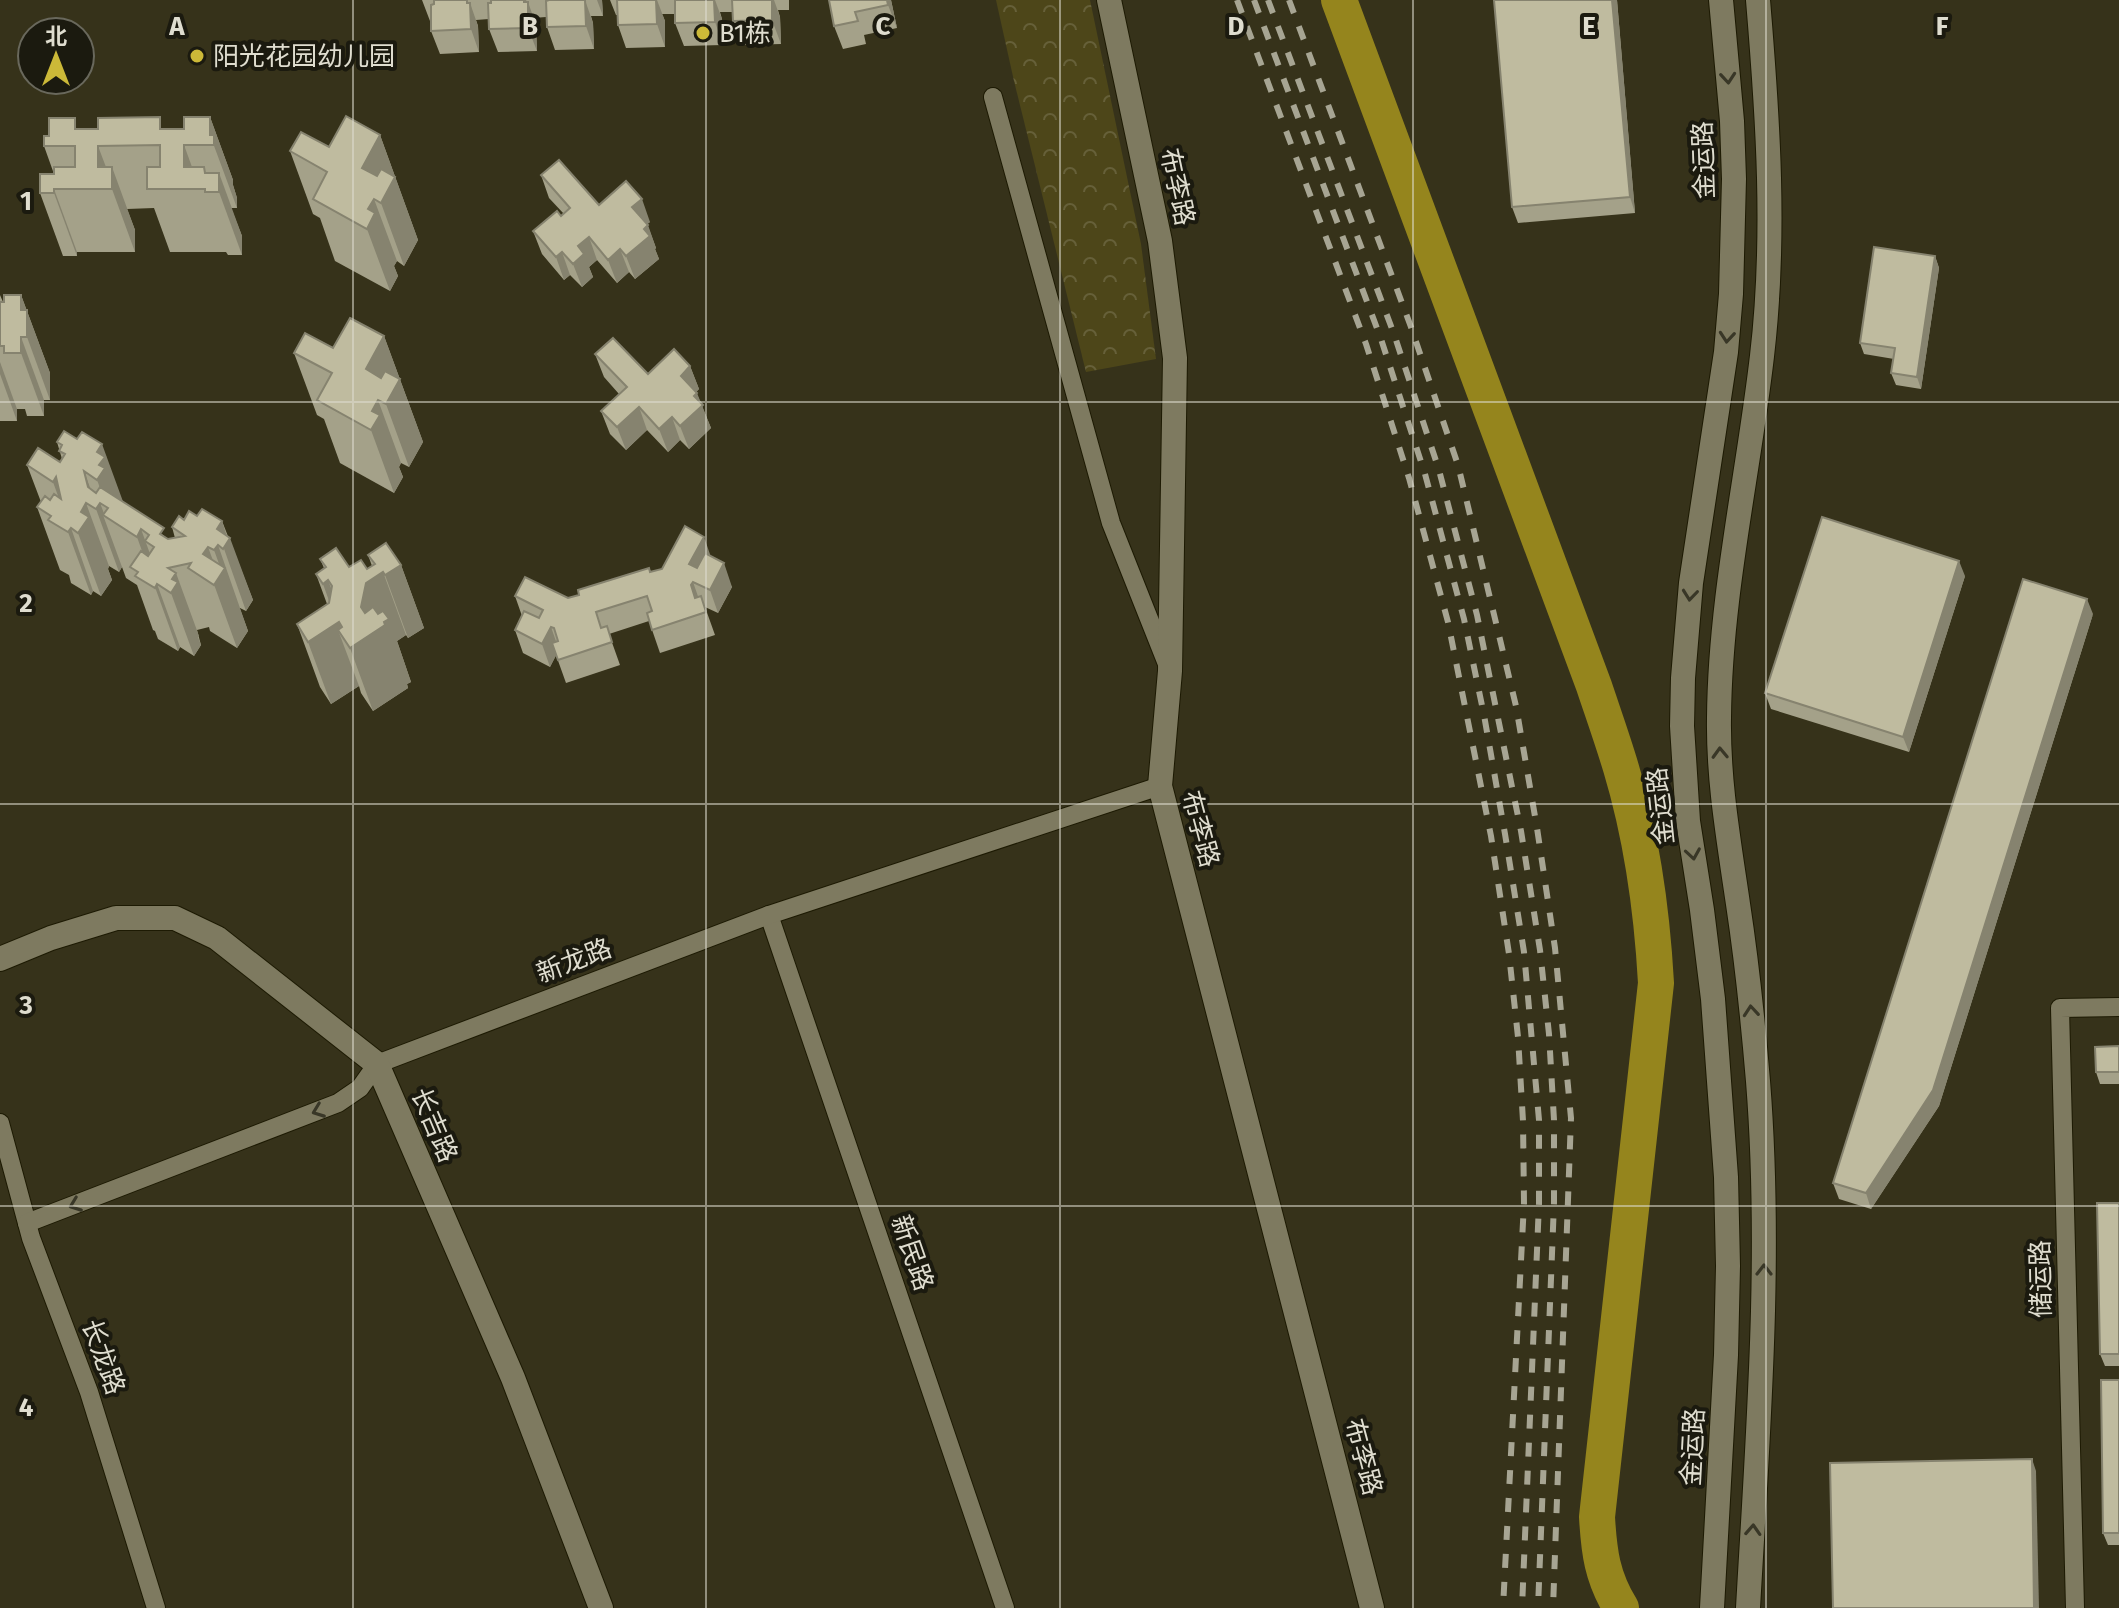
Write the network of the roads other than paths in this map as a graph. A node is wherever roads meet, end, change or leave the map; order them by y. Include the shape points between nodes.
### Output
1 (1109, 0) edge
2 (1721, 0) edge
3 (1758, 0) edge
4 (993, 97) dead end
5 (1170, 671) junction
6 (1160, 786) junction
7 (769, 915) junction
8 (0, 959) edge
9 (2119, 1007) edge
10 (377, 1064) junction
11 (0, 1123) edge
12 (27, 1223) junction
13 (156, 1608) edge
14 (601, 1608) edge
15 (1005, 1608) edge
16 (1372, 1608) edge
17 (1712, 1608) edge
18 (1748, 1608) edge
19 (2075, 1608) edge

1 - 5 main road, 布李路 via 1160,241 1175,358
2 -> 17 main road, 金运路 via 1732,135 1731,280 1726,352 1689,599 1682,726 1688,821 1713,999 1726,1177 1726,1355
18 -> 3 main road via 1763,1356 1763,1175 1750,995 1724,816 1719,725 1727,588 1767,296 1769,148
4 - 5 street via 1111,523
5 - 6 main road, 布李路
6 - 7 street, 新龙路
6 - 16 main road, 布李路
7 - 10 street, 新龙路
7 - 15 street, 新民路
8 - 10 main road, 长吉路 via 116,918 175,918 217,938
9 - 19 street, 储运路 via 2060,1008
10 -> 12 street, 新龙路 via 360,1088 338,1103
10 - 14 main road, 长吉路 via 513,1378
11 - 12 street, 长龙路
12 - 13 street, 长龙路 via 89,1392

